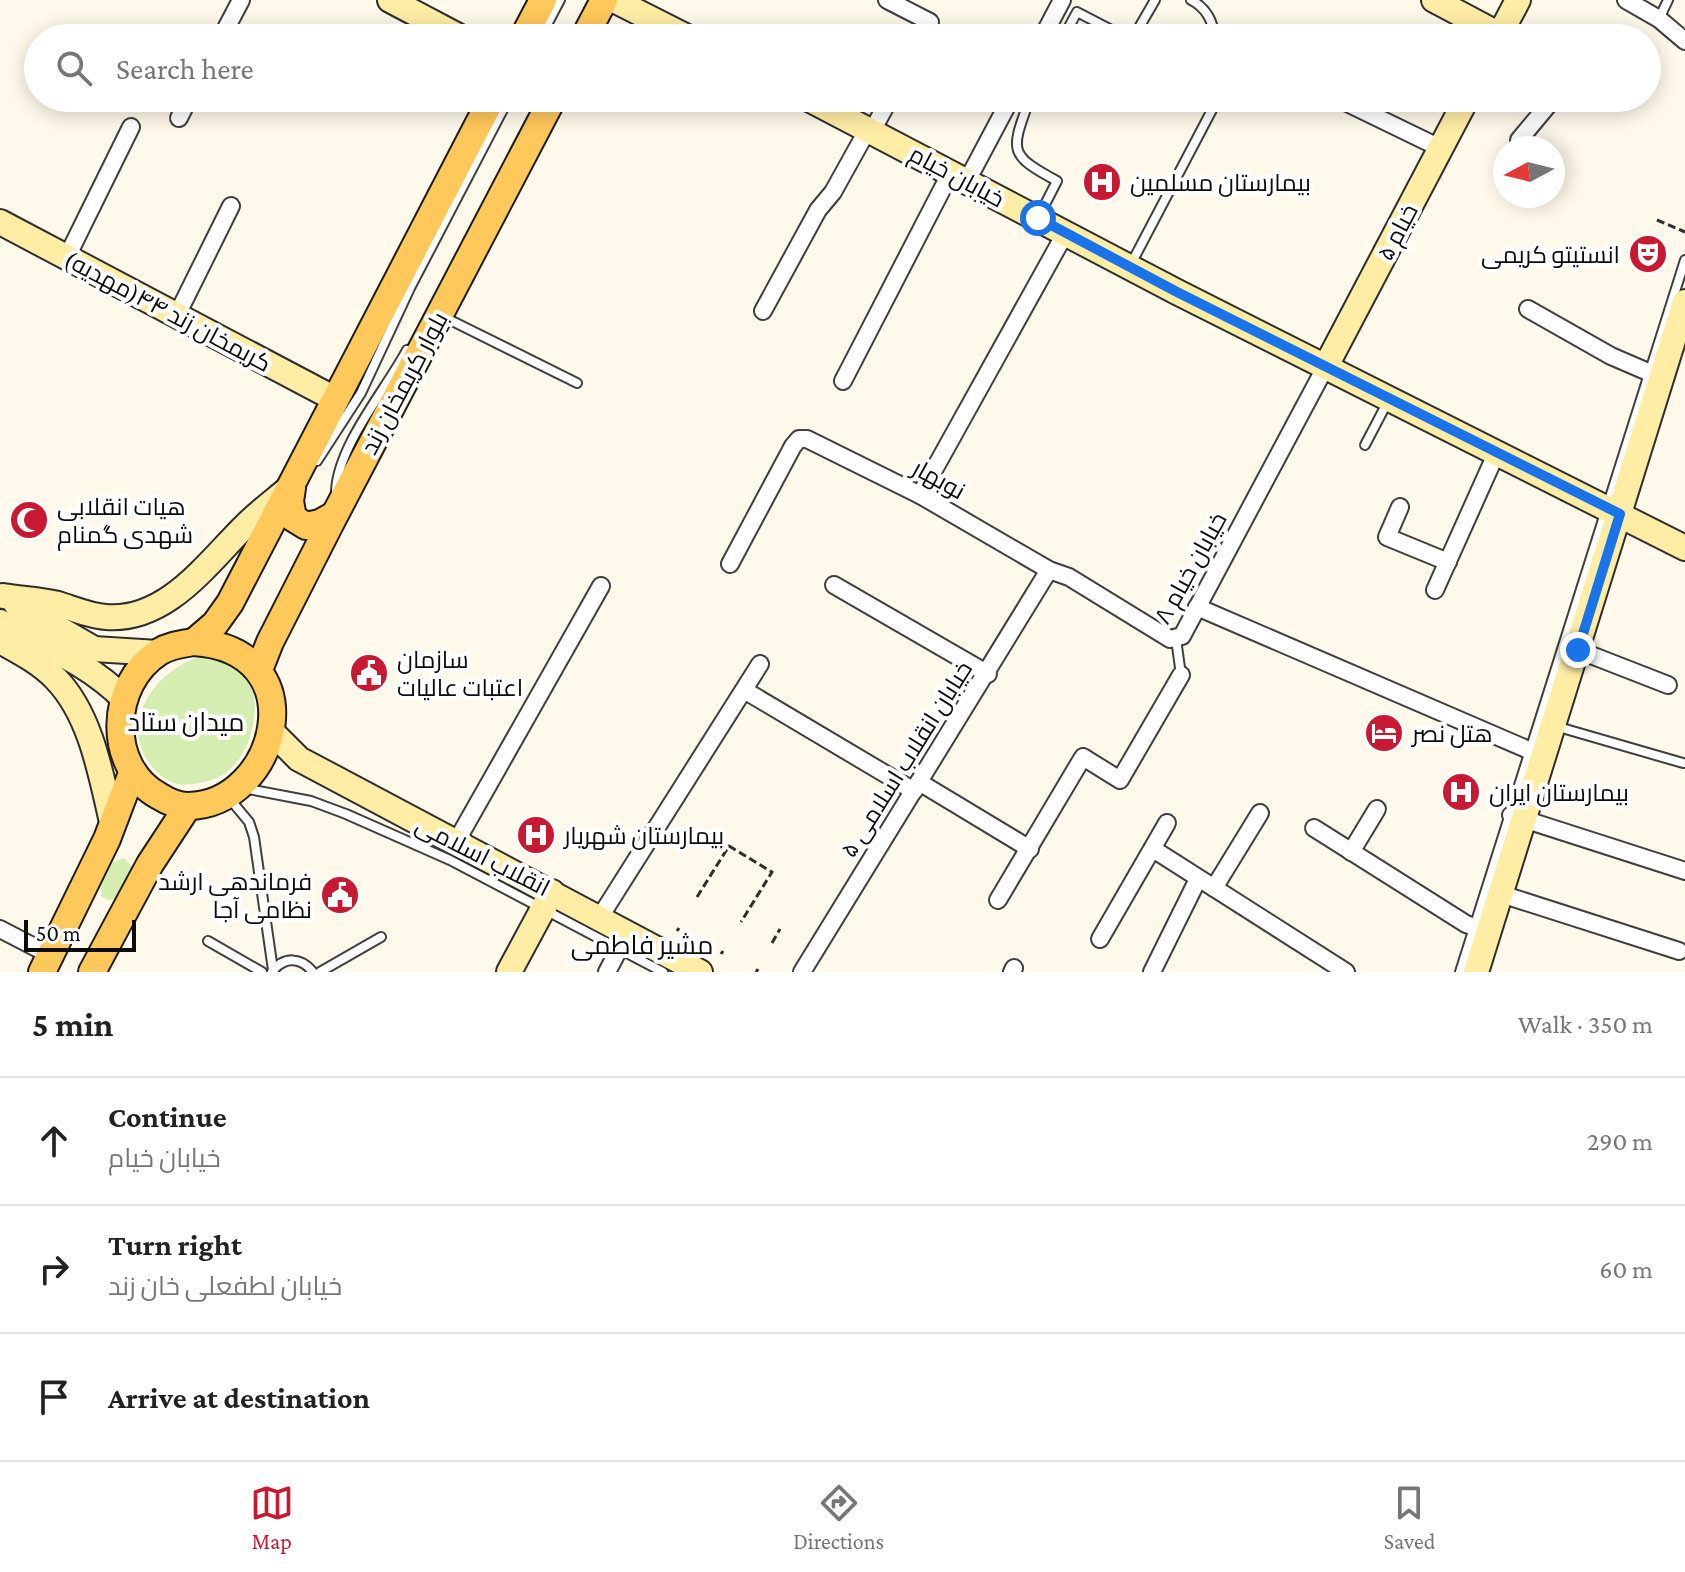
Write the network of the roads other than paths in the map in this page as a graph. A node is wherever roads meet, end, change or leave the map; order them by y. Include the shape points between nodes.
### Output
1 (241, 0) edge
2 (390, 0) edge
3 (543, 0) edge
4 (560, 0) edge
5 (604, 0) edge
6 (614, 0) edge
7 (887, 0) edge
8 (1062, 0) edge
9 (1155, 0) edge
10 (1191, 0) edge
11 (1518, 0) edge
12 (1626, 0) edge
13 (1668, 0) edge
14 (1441, 1) edge
15 (1659, 19) junction
16 (228, 24) edge
17 (435, 24) edge
18 (530, 24) edge
19 (547, 24) edge
20 (591, 24) edge
21 (661, 24) edge
22 (929, 24) edge
23 (1049, 24) edge
24 (1071, 24) edge
25 (1100, 24) edge
26 (1141, 24) edge
27 (1211, 24) edge
28 (1479, 24) edge
29 (1505, 24) edge
30 (1685, 41) edge
31 (182, 112) edge
32 (485, 112) edge
33 (502, 112) edge
34 (546, 112) edge
35 (835, 112) edge
36 (881, 112) edge
37 (1002, 112) edge
38 (1026, 112) edge
39 (1211, 112) edge
40 (1366, 112) edge
41 (1459, 112) edge
42 (1542, 112) edge
43 (179, 118) dead end
44 (131, 127) dead end
45 (870, 130) junction
46 (1522, 136) edge
47 (1440, 148) junction
48 (959, 177) junction
49 (231, 206) dead end
50 (1038, 218) junction
51 (0, 222) edge
52 (1066, 232) junction
53 (67, 257) junction
54 (1685, 260) edge
55 (1129, 267) junction
56 (1685, 302) edge
57 (1528, 309) dead end
58 (763, 311) dead end
59 (439, 315) junction
60 (176, 317) junction
61 (411, 341) dead end
62 (1326, 366) junction
63 (1656, 376) junction
64 (843, 381) dead end
65 (577, 383) dead end
66 (1390, 397) junction
67 (335, 399) junction
68 (1365, 445) dead end
69 (1496, 454) junction
70 (293, 485) junction
71 (920, 495) junction
72 (1400, 507) dead end
73 (1614, 511) junction
74 (334, 515) junction
75 (1685, 548) edge
76 (1448, 562) junction
77 (730, 564) dead end
78 (1049, 570) junction
79 (834, 585) dead end
80 (601, 586) dead end
81 (1435, 590) dead end
82 (2, 595) edge
83 (1197, 607) junction
84 (0, 622) edge
85 (1176, 639) junction
86 (0, 641) edge
87 (194, 642) junction
88 (1578, 650) junction
89 (158, 653) junction
90 (760, 664) dead end
91 (259, 670) junction
92 (988, 674) junction
93 (1181, 675) joint
94 (1668, 685) dead end
95 (744, 690) junction
96 (124, 699) junction
97 (1554, 726) junction
98 (272, 732) junction
99 (1538, 754) junction
100 (1683, 763) dead end
101 (132, 773) junction
102 (917, 786) junction
103 (232, 790) junction
104 (188, 806) junction
105 (1377, 809) dead end
106 (1260, 813) dead end
107 (1517, 817) junction
108 (112, 822) junction
109 (1167, 823) dead end
110 (1314, 828) dead end
111 (456, 842) junction
112 (1030, 849) junction
113 (1153, 849) junction
114 (1351, 852) junction
115 (1685, 871) edge
116 (1198, 879) junction
117 (1214, 888) junction
118 (1501, 894) junction
119 (547, 900) junction
120 (998, 900) dead end
121 (600, 917) junction
122 (0, 929) edge
123 (1482, 930) junction
124 (381, 937) dead end
125 (1100, 939) dead end
126 (208, 941) dead end
127 (624, 941) junction
128 (1679, 951) dead end
129 (46, 964) edge
130 (273, 971) edge
131 (92, 972) edge
132 (262, 972) edge
133 (313, 972) edge
134 (320, 972) edge
135 (509, 972) edge
136 (607, 972) edge
137 (663, 972) edge
138 (700, 972) edge
139 (802, 972) edge
140 (1152, 972) edge
141 (1346, 972) edge
142 (1460, 972) edge
143 (1476, 972) edge

1 - 16 street
2 - 17 street
3 - 18 main road
4 - 19 lane
5 - 20 main road
6 - 21 street
7 - 22 street
8 - 23 street
9 - 26 lane
10 - 27 lane via 1203,5
11 - 29 street
12 - 15 street
13 - 15 lane
14 - 28 street
15 - 30 street
24 - 25 lane via 1077,12
31 - 43 street
32 - 67 main road
33 - 70 lane via 361,393 309,474
34 - 59 main road, بلوار کریمخان زند
35 - 45 street, خیابان خیام
36 - 45 street
37 - 48 street
38 - 50 lane via 1018,154 1057,181
39 - 55 lane
40 - 47 street
41 - 47 street, ۵ خیام
42 - 46 street
44 - 53 street
45 - 48 street, خیابان خیام
45 - 58 street via 818,210
47 - 62 street, ۵ خیام
48 - 50 street, خیابان خیام
48 - 64 street
49 - 60 street
50 - 52 street, خیابان خیام
51 - 53 street, کریمخان زند ۴۴(مهدیه)
52 - 55 street, خیابان خیام
52 - 71 street
53 - 60 street, کریمخان زند ۴۴(مهدیه)
54 - 63 lane
55 - 62 street, خیابان خیام
56 - 63 street
57 - 63 street
59 - 65 lane
59 - 74 main road, بلوار کریمخان زند
60 - 67 street, کریمخان زند ۴۴(مهدیه)
61 - 74 lane via 357,431 337,479
62 - 66 street, خیابان خیام
62 - 83 street, خیابان خیام ۸
63 - 73 street
66 - 68 lane
66 - 69 street, خیابان خیام
67 - 70 main road
69 - 73 street, خیابان خیام
69 - 76 street
70 - 74 main road via 293,518 306,526
70 - 82 street via 203,571 163,603 142,612 105,617
70 - 87 main road via 223,615
71 - 77 street, نوبهار via 799,439
71 - 78 street, نوبهار
72 - 76 street via 1387,537
73 - 75 street, خیابان خیام
73 - 88 street
73 - 99 lane
74 - 91 main road, بلوار کریمخان زند
76 - 81 street
78 - 85 street, نوبهار
78 - 92 street, خیابان انقلاب اسلامی ۵
79 - 92 street
80 - 111 street
82 - 89 street via 94,649
83 - 85 street, خیابان خیام ۸
83 - 99 street
84 - 96 street via 95,674
85 - 93 lane, خیابان خیام ۸
86 - 108 street via 28,656 70,697 83,722
87 - 89 main road
87 - 91 main road via 230,648
88 - 94 street
88 - 97 street
89 - 96 main road
90 - 95 street
91 - 98 main road via 269,693
92 - 102 street, خیابان انقلاب اسلامی ۵
93 - 112 street, خیابان خیام ۸ via 1120,780 1083,757
95 - 102 street
95 - 121 street
96 - 101 main road via 119,730
97 - 99 street
97 - 100 lane
98 - 103 main road via 263,754
98 - 111 street, انقلاب اسلامی via 299,759
99 - 107 street
101 - 104 main road via 151,792
101 - 108 main road
102 - 112 street
102 - 139 street, خیابان انقلاب اسلامی ۵
103 - 104 main road
103 - 119 lane via 311,801
103 - 130 lane via 254,837
104 - 131 main road
105 - 114 street
106 - 117 street
107 - 115 street
107 - 118 street
107 - 123 lane
108 - 129 main road
109 - 113 street
110 - 114 street
111 - 119 street, انقلاب اسلامی
112 - 120 street, خیابان خیام ۸
113 - 116 street
113 - 125 street
114 - 123 street
116 - 117 street
116 - 140 street
117 - 141 street
118 - 123 street
118 - 128 street
119 - 121 street, انقلاب اسلامی
119 - 127 lane
119 - 135 street
121 - 127 street, انقلاب اسلامی
122 - 129 street
123 - 142 lane
123 - 143 street
124 - 134 lane
126 - 132 lane
127 - 136 street
127 - 137 lane
127 - 138 street, انقلاب اسلامی
130 - 133 lane via 292,960

